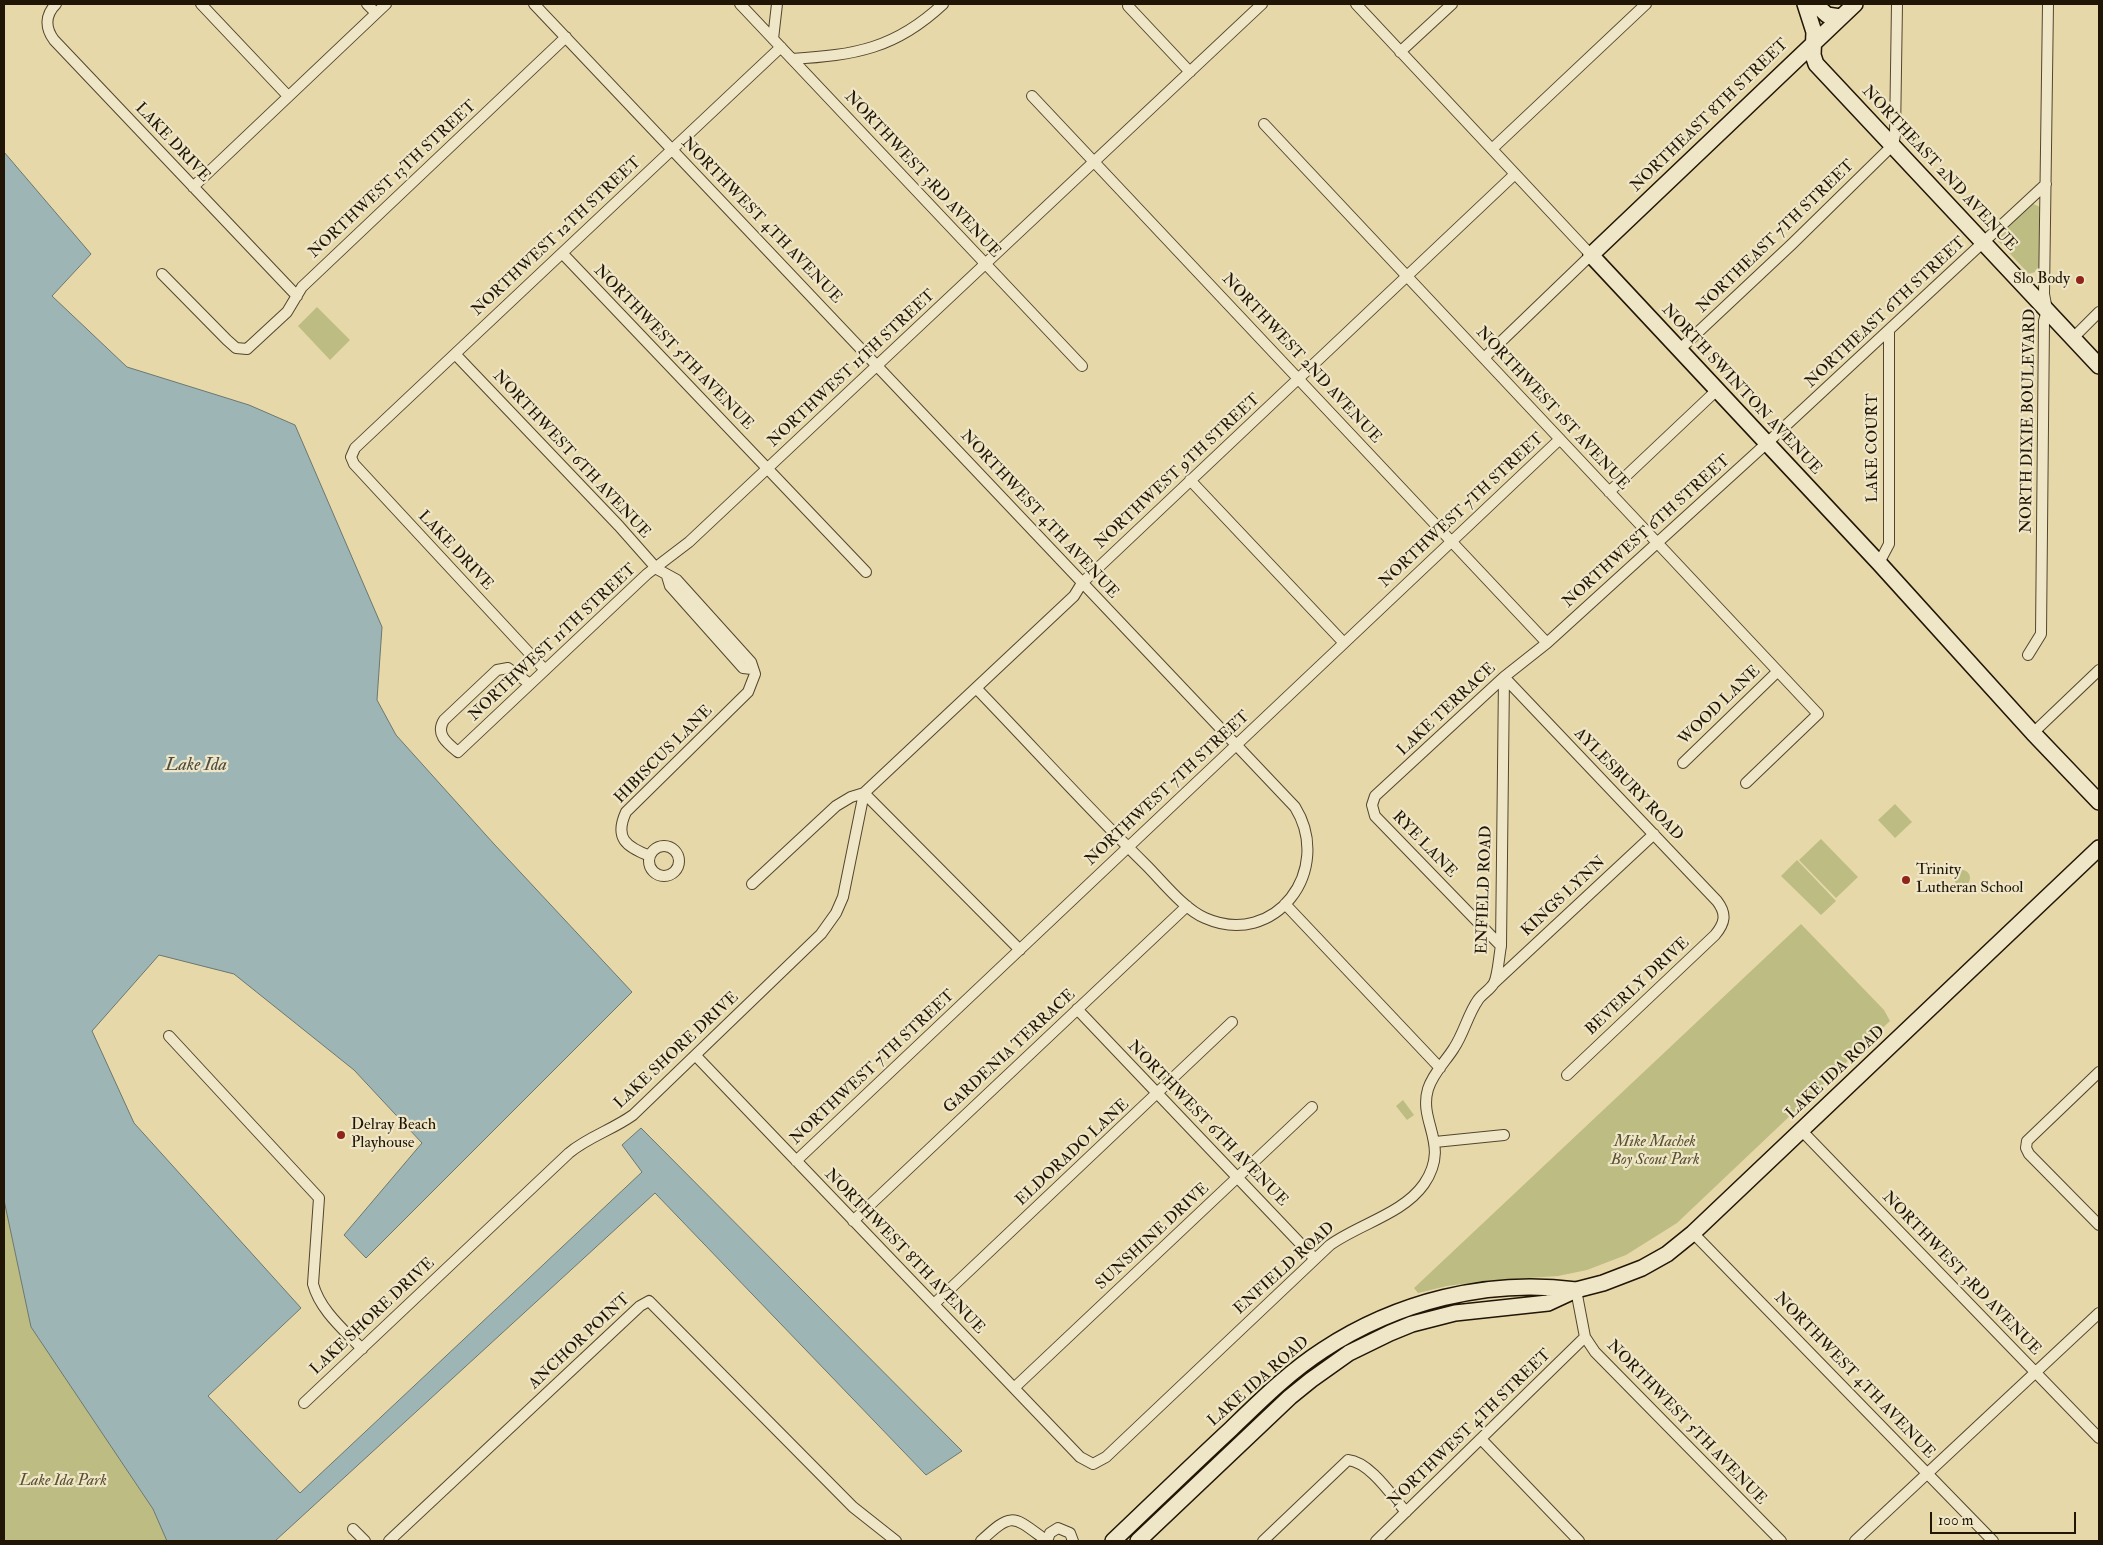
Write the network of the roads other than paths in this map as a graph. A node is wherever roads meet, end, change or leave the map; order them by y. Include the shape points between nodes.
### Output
1 (56, 4) edge
2 (201, 4) edge
3 (367, 4) edge
4 (386, 4) edge
5 (534, 4) edge
6 (740, 4) edge
7 (778, 4) edge
8 (943, 4) edge
9 (1262, 4) edge
10 (1356, 4) edge
11 (1452, 4) edge
12 (1646, 4) edge
13 (1805, 4) edge
14 (1815, 4) edge
15 (1855, 4) edge
16 (1897, 4) edge
17 (2048, 4) edge
18 (1128, 6) dead end
19 (376, 13) junction
20 (1840, 17) junction
21 (566, 37) junction
22 (773, 39) junction
23 (1815, 41) junction
24 (781, 47) junction
25 (1400, 52) junction
26 (792, 59) junction
27 (1190, 72) junction
28 (288, 96) junction
29 (1032, 96) dead end
30 (1264, 124) dead end
31 (1893, 145) junction
32 (672, 149) junction
33 (1492, 149) junction
34 (1094, 162) junction
35 (1515, 174) junction
36 (2046, 184) junction
37 (193, 187) junction
38 (1984, 242) junction
39 (562, 253) junction
40 (1591, 255) junction
41 (985, 264) junction
42 (162, 274) dead end
43 (1407, 276) junction
44 (297, 296) junction
45 (2047, 310) junction
46 (2099, 312) edge
47 (1889, 331) junction
48 (2073, 338) junction
49 (1679, 350) junction
50 (455, 354) junction
51 (1484, 358) junction
52 (878, 365) junction
53 (1082, 366) dead end
54 (2099, 366) edge
55 (1298, 378) junction
56 (1717, 390) junction
57 (1560, 439) junction
58 (1767, 443) junction
59 (355, 448) joint
60 (768, 469) junction
61 (1190, 480) junction
62 (1609, 492) junction
63 (1452, 541) junction
64 (1656, 542) junction
65 (1879, 563) junction
66 (657, 569) junction
67 (866, 572) dead end
68 (1082, 583) junction
69 (1344, 643) junction
70 (1547, 643) junction
71 (2028, 655) dead end
72 (752, 669) joint
73 (545, 670) junction
74 (2099, 670) edge
75 (1777, 672) junction
76 (1504, 677) junction
77 (530, 684) junction
78 (976, 688) junction
79 (2033, 733) junction
80 (1236, 745) junction
81 (1684, 762) dead end
82 (1746, 783) dead end
83 (864, 793) junction
84 (2099, 802) edge
85 (1372, 805) joint
86 (1654, 834) junction
87 (1128, 848) junction
88 (2099, 848) edge
89 (650, 856) dead end
90 (752, 884) dead end
91 (1285, 904) junction
92 (1187, 906) junction
93 (1725, 918) joint
94 (1500, 946) junction
95 (1020, 950) junction
96 (1494, 983) junction
97 (1077, 1009) junction
98 (1232, 1022) dead end
99 (169, 1036) dead end
100 (696, 1056) junction
101 (1440, 1068) junction
102 (2099, 1072) edge
103 (1566, 1075) dead end
104 (1157, 1094) junction
105 (1312, 1107) dead end
106 (1801, 1130) junction
107 (1504, 1135) dead end
108 (1435, 1142) junction
109 (796, 1161) junction
110 (1236, 1178) junction
111 (854, 1221) junction
112 (2099, 1225) edge
113 (1693, 1233) junction
114 (1315, 1259) junction
115 (1576, 1290) junction
116 (934, 1304) junction
117 (2099, 1314) edge
118 (1585, 1337) junction
119 (362, 1348) junction
120 (2036, 1373) junction
121 (1278, 1385) junction
122 (1014, 1388) junction
123 (1290, 1397) junction
124 (304, 1403) dead end
125 (2099, 1438) edge
126 (1481, 1439) junction
127 (1093, 1464) joint
128 (1928, 1474) junction
129 (1156, 1500) junction
130 (1406, 1512) junction
131 (353, 1529) dead end
132 (1150, 1529) junction
133 (365, 1541) edge
134 (389, 1541) edge
135 (896, 1541) edge
136 (982, 1541) edge
137 (1047, 1541) edge
138 (1073, 1541) edge
139 (1113, 1541) edge
140 (1138, 1541) edge
141 (1263, 1541) edge
142 (1377, 1541) edge
143 (1580, 1541) edge
144 (1781, 1541) edge
145 (1855, 1541) edge
146 (1993, 1541) edge

1 - 37 street, LAKE DRIVE via 47,20 47,28 54,40
2 - 28 street
3 - 19 street
4 - 19 street
5 - 21 street, NORTHWEST 4TH AVENUE
6 - 22 street, NORTHWEST 3RD AVENUE
7 - 22 street
8 - 26 street via 913,29 880,46 844,54
9 - 27 street, NORTHWEST 11TH STREET
10 - 25 street, NORTH SWINTON AVENUE
11 - 25 street
12 - 33 street
13 - 23 street, NORTHEAST 2ND AVENUE
14 - 20 street via 1828,15
15 - 20 street, NORTHEAST 8TH STREET
16 - 31 street
17 - 36 street, NORTH DIXIE BOULEVARD
18 - 27 street
19 - 28 street
20 - 23 street, NORTHEAST 8TH STREET
21 - 32 street, NORTHWEST 4TH AVENUE
21 - 44 street, NORTHWEST 13TH STREET via 302,287
22 - 24 street, NORTHWEST 3RD AVENUE
23 - 31 street, NORTHEAST 2ND AVENUE via 1813,55 1816,64
23 - 40 street, NORTHEAST 8TH STREET
24 - 26 street, NORTHWEST 3RD AVENUE
24 - 32 street, NORTHWEST 12TH STREET
25 - 33 street, NORTH SWINTON AVENUE
26 - 41 street, NORTHWEST 3RD AVENUE
27 - 34 street, NORTHWEST 11TH STREET
28 - 37 street
29 - 34 street, NORTHWEST 2ND AVENUE
30 - 43 street, NORTHWEST 1ST AVENUE
31 - 38 street, NORTHEAST 2ND AVENUE
31 - 49 street, NORTHEAST 7TH STREET
32 - 39 street, NORTHWEST 12TH STREET
32 - 52 street, NORTHWEST 4TH AVENUE
33 - 35 street, NORTH SWINTON AVENUE
34 - 41 street, NORTHWEST 11TH STREET
34 - 55 street, NORTHWEST 2ND AVENUE
35 - 40 street, NORTH SWINTON AVENUE
35 - 43 street, NORTHWEST 9TH STREET
36 - 38 street, NORTHEAST 6TH STREET
36 - 45 street, NORTH DIXIE BOULEVARD via 2044,294
37 - 44 street, LAKE DRIVE
38 - 45 street, NORTHEAST 2ND AVENUE
38 - 47 street, NORTHEAST 6TH STREET
39 - 50 street, NORTHWEST 12TH STREET
39 - 60 street, NORTHWEST 5TH AVENUE
40 - 49 street, NORTH SWINTON AVENUE
40 - 51 street
41 - 52 street, NORTHWEST 11TH STREET
41 - 53 street, NORTHWEST 3RD AVENUE
42 - 44 street, NORTHWEST 13TH STREET via 236,348 247,349 287,312
43 - 51 street, NORTHWEST 1ST AVENUE
43 - 55 street, NORTHWEST 9TH STREET
45 - 48 street, NORTHEAST 2ND AVENUE
45 - 71 street, NORTH DIXIE BOULEVARD via 2044,321 2041,634
46 - 48 street
47 - 58 street, NORTHEAST 6TH STREET
47 - 65 street, LAKE COURT via 1889,544
48 - 54 street, NORTHEAST 2ND AVENUE
49 - 56 street, NORTH SWINTON AVENUE
50 - 59 street, NORTHWEST 12TH STREET
50 - 66 street, NORTHWEST 6TH AVENUE
51 - 57 street, NORTHWEST 1ST AVENUE
52 - 60 street, NORTHWEST 11TH STREET
52 - 68 street, NORTHWEST 4TH AVENUE
55 - 61 street, NORTHWEST 9TH STREET
55 - 63 street, NORTHWEST 2ND AVENUE
56 - 58 street, NORTH SWINTON AVENUE
56 - 62 street
57 - 62 street, NORTHWEST 1ST AVENUE
57 - 63 street, NORTHWEST 7TH STREET
58 - 64 street, NORTHWEST 6TH STREET
58 - 65 street, NORTH SWINTON AVENUE
59 - 73 street, LAKE DRIVE via 351,457 354,464
60 - 66 street, NORTHWEST 11TH STREET
60 - 67 street, NORTHWEST 5TH AVENUE
61 - 68 street, NORTHWEST 9TH STREET
61 - 69 street
62 - 64 street, NORTHWEST 1ST AVENUE
63 - 69 street, NORTHWEST 7TH STREET
63 - 70 street, NORTHWEST 2ND AVENUE
64 - 70 street, NORTHWEST 6TH STREET
64 - 75 street, NORTHWEST 1ST AVENUE
65 - 79 street, NORTH SWINTON AVENUE
66 - 72 street, NORTHWEST 6TH AVENUE via 677,580 751,662
66 - 73 street, NORTHWEST 11TH STREET via 647,574
68 - 78 street, NORTHWEST 9TH STREET via 1074,596
68 - 80 street, NORTHWEST 4TH AVENUE
69 - 80 street, NORTHWEST 7TH STREET
70 - 76 street, LAKE TERRACE
72 - 89 street, HIBISCUS LANE via 755,674 748,692 626,812 620,825 622,836 631,849
73 - 77 street, NORTHWEST 11TH STREET
74 - 79 street
75 - 81 street, WOOD LANE
75 - 82 street, NORTHWEST 1ST AVENUE via 1818,714
76 - 85 street, LAKE TERRACE via 1376,796
76 - 86 street, AYLESBURY ROAD
76 - 94 street, ENFIELD ROAD
77 - 77 street, NORTHWEST 11TH STREET via 508,668 497,670 449,714 441,725 444,740 458,752
78 - 83 street, NORTHWEST 9TH STREET
78 - 87 street
79 - 84 street, NORTH SWINTON AVENUE
80 - 87 street, NORTHWEST 7TH STREET
80 - 91 street, NORTHWEST 4TH AVENUE via 1294,807 1305,829 1308,845 1306,867 1299,886
83 - 90 street, NORTHWEST 9TH STREET via 836,806
83 - 95 street
83 - 100 street, LAKE SHORE DRIVE via 843,897 826,928
85 - 94 street, RYE LANE via 1376,816
86 - 93 street, AYLESBURY ROAD via 1717,901
86 - 96 street, KINGS LYNN
87 - 92 street
87 - 95 street, NORTHWEST 7TH STREET
88 - 106 street, LAKE IDA ROAD
91 - 92 street via 1266,918 1234,925 1204,918
91 - 101 street
92 - 97 street, GARDENIA TERRACE
93 - 103 street, BEVERLY DRIVE via 1716,935
94 - 96 street, ENFIELD ROAD
95 - 109 street, NORTHWEST 7TH STREET
96 - 101 street, ENFIELD ROAD via 1478,1000
97 - 104 street, NORTHWEST 6TH AVENUE
97 - 111 street, GARDENIA TERRACE
98 - 104 street, ELDORADO LANE
99 - 119 street via 319,1198 316,1291 322,1305
100 - 109 street, NORTHWEST 8TH AVENUE
100 - 119 street, LAKE SHORE DRIVE via 633,1115 569,1153
101 - 108 street, ENFIELD ROAD via 1429,1086 1426,1100
102 - 112 street via 2027,1142 2026,1148
104 - 110 street, NORTHWEST 6TH AVENUE
104 - 116 street, ELDORADO LANE
105 - 110 street, SUNSHINE DRIVE
106 - 113 street, LAKE IDA ROAD
106 - 120 street, NORTHWEST 3RD AVENUE
107 - 108 street
108 - 114 street, ENFIELD ROAD via 1433,1164 1419,1190 1392,1212 1344,1235
109 - 111 street, NORTHWEST 8TH AVENUE
110 - 114 street, NORTHWEST 6TH AVENUE
110 - 122 street, SUNSHINE DRIVE
111 - 116 street, NORTHWEST 8TH AVENUE
113 - 115 street, LAKE IDA ROAD via 1667,1254 1642,1268
113 - 128 street, NORTHWEST 4TH AVENUE
114 - 127 street, ENFIELD ROAD via 1106,1457
115 - 118 street, NORTHWEST 5TH AVENUE
115 - 121 street, LAKE IDA ROAD via 1546,1286 1496,1290 1422,1304 1382,1318 1340,1339 1302,1364
115 - 123 street, LAKE IDA ROAD via 1548,1302 1476,1309 1412,1324 1350,1353
116 - 122 street, NORTHWEST 8TH AVENUE
117 - 120 street
118 - 126 street, NORTHWEST 4TH STREET
118 - 144 street, NORTHWEST 5TH AVENUE via 1595,1352
119 - 124 street, LAKE SHORE DRIVE
120 - 125 street, NORTHWEST 3RD AVENUE
120 - 128 street
121 - 123 street
121 - 129 street, LAKE IDA ROAD
122 - 127 street, NORTHWEST 8TH AVENUE via 1080,1457
123 - 132 street, LAKE IDA ROAD
126 - 130 street, NORTHWEST 4TH STREET
126 - 143 street
128 - 145 street
128 - 146 street, NORTHWEST 4TH AVENUE
129 - 132 street
129 - 139 street, LAKE IDA ROAD
130 - 141 street via 1366,1467 1348,1460
130 - 142 street, NORTHWEST 4TH STREET
131 - 133 street
132 - 140 street, LAKE IDA ROAD
134 - 135 street, ANCHOR POINT via 649,1301 853,1507
136 - 137 street via 1001,1523 1012,1520
137 - 138 street via 1050,1532 1062,1528 1070,1533

